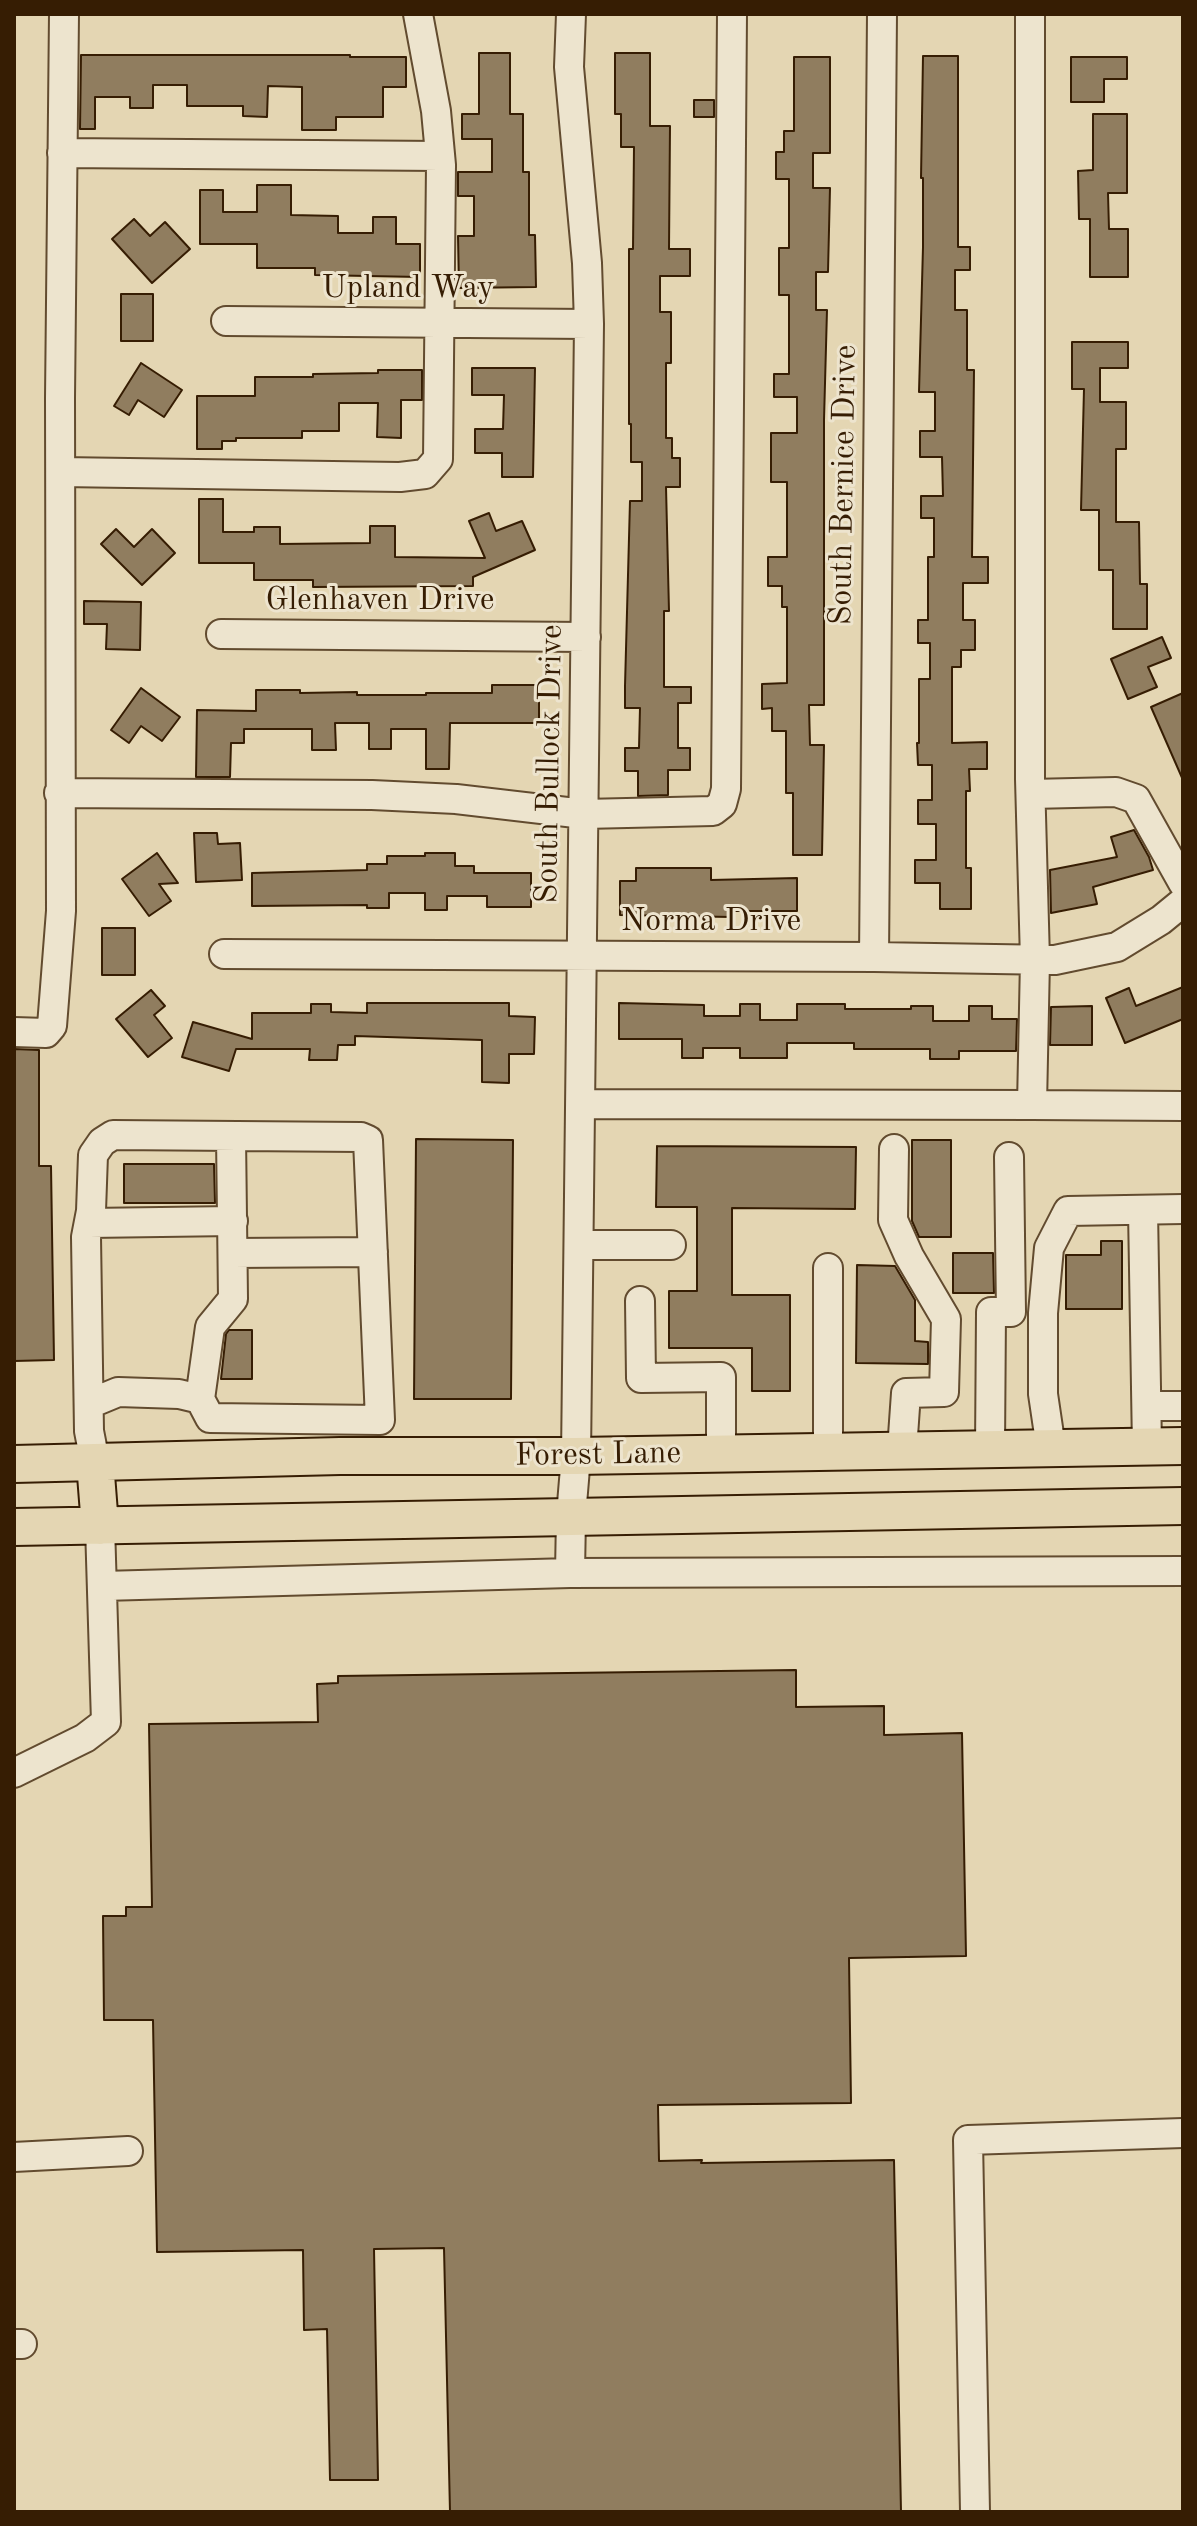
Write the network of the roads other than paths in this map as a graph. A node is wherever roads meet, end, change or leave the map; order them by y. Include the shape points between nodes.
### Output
1 (64, 14) edge
2 (418, 14) edge
3 (571, 14) edge
4 (732, 14) edge
5 (882, 14) edge
6 (1030, 14) edge
7 (62, 153) junction
8 (440, 156) junction
9 (226, 321) dead end
10 (440, 323) junction
11 (589, 324) junction
12 (61, 472) junction
13 (221, 634) dead end
14 (586, 637) junction
15 (59, 793) junction
16 (1031, 794) junction
17 (584, 814) junction
18 (1183, 883) edge
19 (1183, 902) edge
20 (224, 954) dead end
21 (582, 955) junction
22 (874, 957) junction
23 (1035, 960) junction
24 (14, 1032) edge
25 (581, 1104) junction
26 (1032, 1105) junction
27 (1183, 1106) edge
28 (231, 1136) junction
29 (894, 1149) dead end
30 (1009, 1157) dead end
31 (1183, 1209) edge
32 (1143, 1210) junction
33 (233, 1221) junction
34 (89, 1223) junction
35 (579, 1245) junction
36 (671, 1245) dead end
37 (373, 1252) junction
38 (233, 1253) junction
39 (828, 1268) dead end
40 (640, 1301) dead end
41 (89, 1404) junction
42 (1147, 1406) junction
43 (1183, 1406) edge
44 (205, 1409) junction
45 (1183, 1446) edge
46 (1147, 1447) junction
47 (1051, 1448) junction
48 (990, 1449) junction
49 (902, 1450) junction
50 (828, 1452) junction
51 (721, 1454) junction
52 (576, 1456) junction
53 (212, 1459) junction
54 (95, 1462) junction
55 (14, 1464) edge
56 (1183, 1506) edge
57 (1051, 1509) junction
58 (571, 1516) junction
59 (100, 1526) junction
60 (14, 1527) edge
61 (1183, 1571) edge
62 (570, 1573) junction
63 (103, 1586) junction
64 (14, 1773) edge
65 (1183, 2133) edge
66 (128, 2151) dead end
67 (14, 2157) edge
68 (975, 2512) edge

1 - 7 street
2 - 8 street
3 - 11 street, South Bullock Drive via 569,67
4 - 17 street via 726,789 722,804 713,811
5 - 22 street, South Bernice Drive
6 - 16 street
7 - 8 street
7 - 12 street
8 - 10 street
9 - 10 street, Upland Way
10 - 11 street, Upland Way
10 - 12 street via 438,459 425,474
11 - 14 street, South Bullock Drive
12 - 15 street
13 - 14 street, Glenhaven Drive
14 - 17 street, South Bullock Drive
15 - 17 street via 372,795
15 - 24 street via 61,911 55,1017 46,1033
16 - 18 street via 1116,792 1136,799
16 - 23 street
17 - 21 street, South Bullock Drive
19 - 23 street, Norma Drive via 1117,947
20 - 21 street, Norma Drive
21 - 22 street, Norma Drive
21 - 25 street, South Bullock Drive
22 - 23 street, Norma Drive
23 - 26 street
25 - 26 street
25 - 35 street, South Bullock Drive
26 - 27 street
28 - 33 street
28 - 34 street via 113,1135 93,1155
28 - 37 street via 368,1140
29 - 49 street via 893,1220 946,1319 944,1392 906,1393
30 - 48 street via 1011,1312 991,1312
31 - 32 street
32 - 42 street
32 - 47 street via 1068,1211 1049,1248 1043,1394
33 - 34 street
33 - 38 street
34 - 41 street
35 - 36 street
35 - 52 street, South Bullock Drive
37 - 38 street
37 - 44 street via 380,1420
38 - 44 street via 233,1299 210,1327
39 - 50 street
40 - 51 street via 641,1378 721,1377
41 - 44 street via 118,1392 179,1394
41 - 54 street
42 - 43 street
42 - 46 street
44 - 53 street
45 - 46 main road, Forest Lane
46 - 47 main road, Forest Lane
47 - 48 main road, Forest Lane
47 - 57 main road
48 - 49 main road, Forest Lane
49 - 50 main road, Forest Lane
50 - 51 main road, Forest Lane
51 - 52 main road, Forest Lane
52 - 53 main road, Forest Lane
52 - 58 street, South Bullock Drive
53 - 54 main road, Forest Lane
54 - 55 main road, Forest Lane
54 - 59 main road
56 - 57 main road, Forest Lane
57 - 58 main road, Forest Lane
58 - 59 main road, Forest Lane
58 - 62 street, South Bullock Drive
59 - 60 main road, Forest Lane
59 - 63 street
61 - 62 street
62 - 63 street
63 - 64 street via 106,1722
65 - 68 street via 968,2140
66 - 67 street

